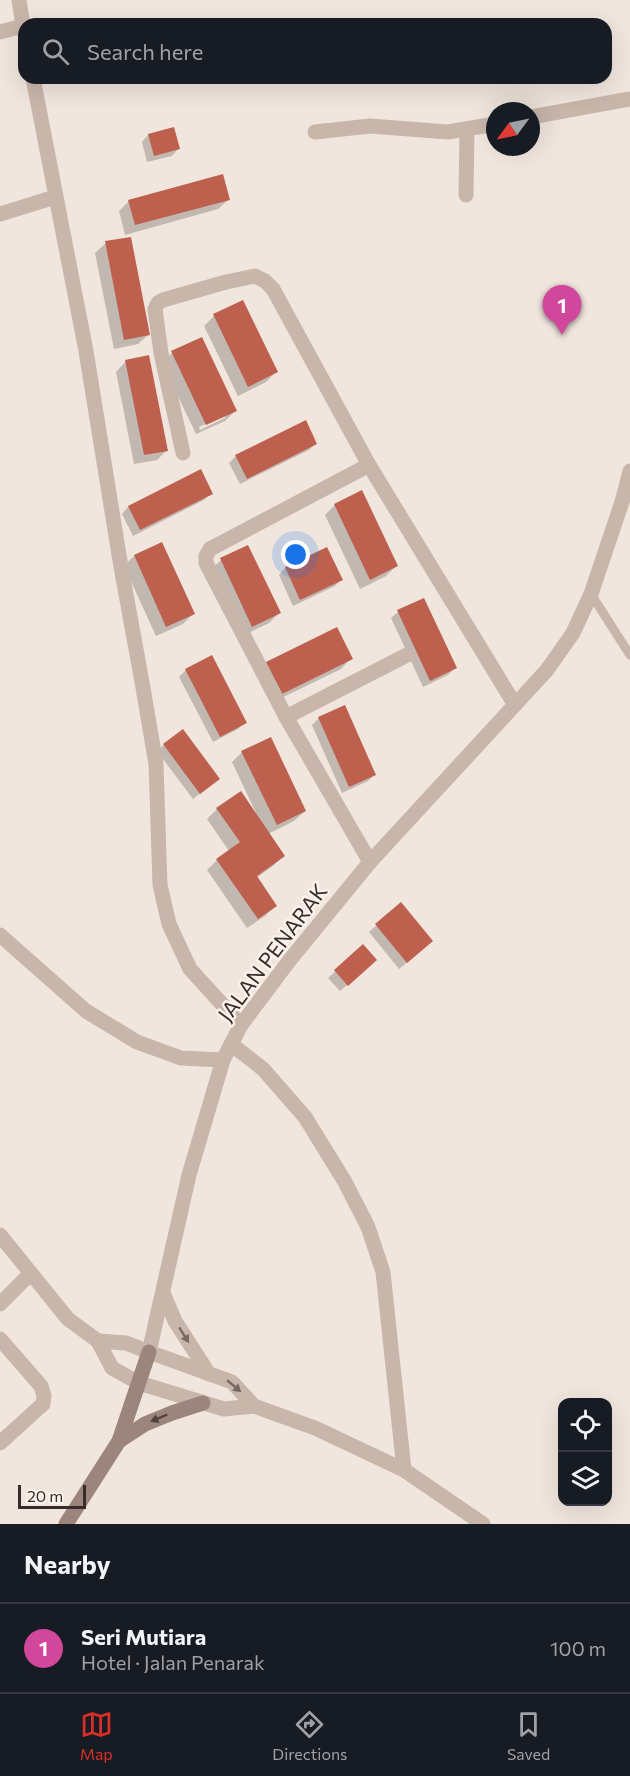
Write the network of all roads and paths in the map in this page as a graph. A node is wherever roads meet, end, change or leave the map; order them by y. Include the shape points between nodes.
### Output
1 (20, 0) edge
2 (22, 18) edge
3 (18, 30) edge
4 (0, 32) edge
5 (34, 84) edge
6 (630, 99) edge
7 (540, 115) edge
8 (486, 126) edge
9 (467, 129) junction
10 (315, 132) dead end
11 (466, 195) dead end
12 (55, 197) junction
13 (0, 214) edge
14 (183, 453) dead end
15 (369, 465) junction
16 (630, 471) edge
17 (591, 594) junction
18 (407, 656) dead end
19 (630, 656) edge
20 (515, 705) junction
21 (286, 717) junction
22 (370, 862) junction
23 (0, 935) edge
24 (241, 1025) junction
25 (231, 1044) junction
26 (223, 1060) junction
27 (0, 1235) edge
28 (30, 1274) junction
29 (163, 1293) junction
30 (0, 1304) edge
31 (0, 1339) edge
32 (99, 1341) junction
33 (149, 1352) junction
34 (209, 1374) junction
35 (139, 1383) junction
36 (203, 1403) junction
37 (254, 1406) junction
38 (119, 1441) junction
39 (0, 1443) edge
40 (404, 1470) junction
41 (66, 1524) edge
42 (483, 1524) edge

1 - 2 street
3 - 4 street
5 - 12 street
6 - 7 street
8 - 9 street
9 - 10 street via 448,132 370,126
9 - 11 street
12 - 13 street
12 - 24 street via 86,351 156,764 160,885 169,924 190,969
14 - 15 street via 155,309 163,300 255,276 273,289
15 - 20 street
15 - 21 street via 210,549 206,556 206,563
16 - 17 street, JALAN PENARAK
17 - 19 lane
17 - 20 street, JALAN PENARAK via 560,652
18 - 21 street
20 - 22 street, JALAN PENARAK
21 - 22 street
22 - 24 street, JALAN PENARAK
23 - 26 street via 86,1011 137,1042 181,1058
24 - 25 street, JALAN PENARAK
25 - 26 street, JALAN PENARAK
25 - 40 street via 263,1069 304,1117 368,1227 382,1272
26 - 29 street, JALAN PENARAK via 189,1175
27 - 28 street
28 - 30 street
28 - 32 street via 68,1319
29 - 33 street, JALAN PENARAK
29 -> 34 street via 175,1321
31 - 39 street via 41,1386 44,1396 43,1404
32 - 33 street via 126,1343
32 - 35 street via 112,1368
33 - 34 street
33 - 35 main road, JALAN PENARAK
34 -> 37 street via 232,1382
35 - 36 street
35 - 38 main road, JALAN PENARAK
36 - 37 street via 224,1409
36 -> 38 main road via 145,1424
37 - 40 street via 315,1428
38 - 41 main road, JALAN PENARAK
40 - 42 street

